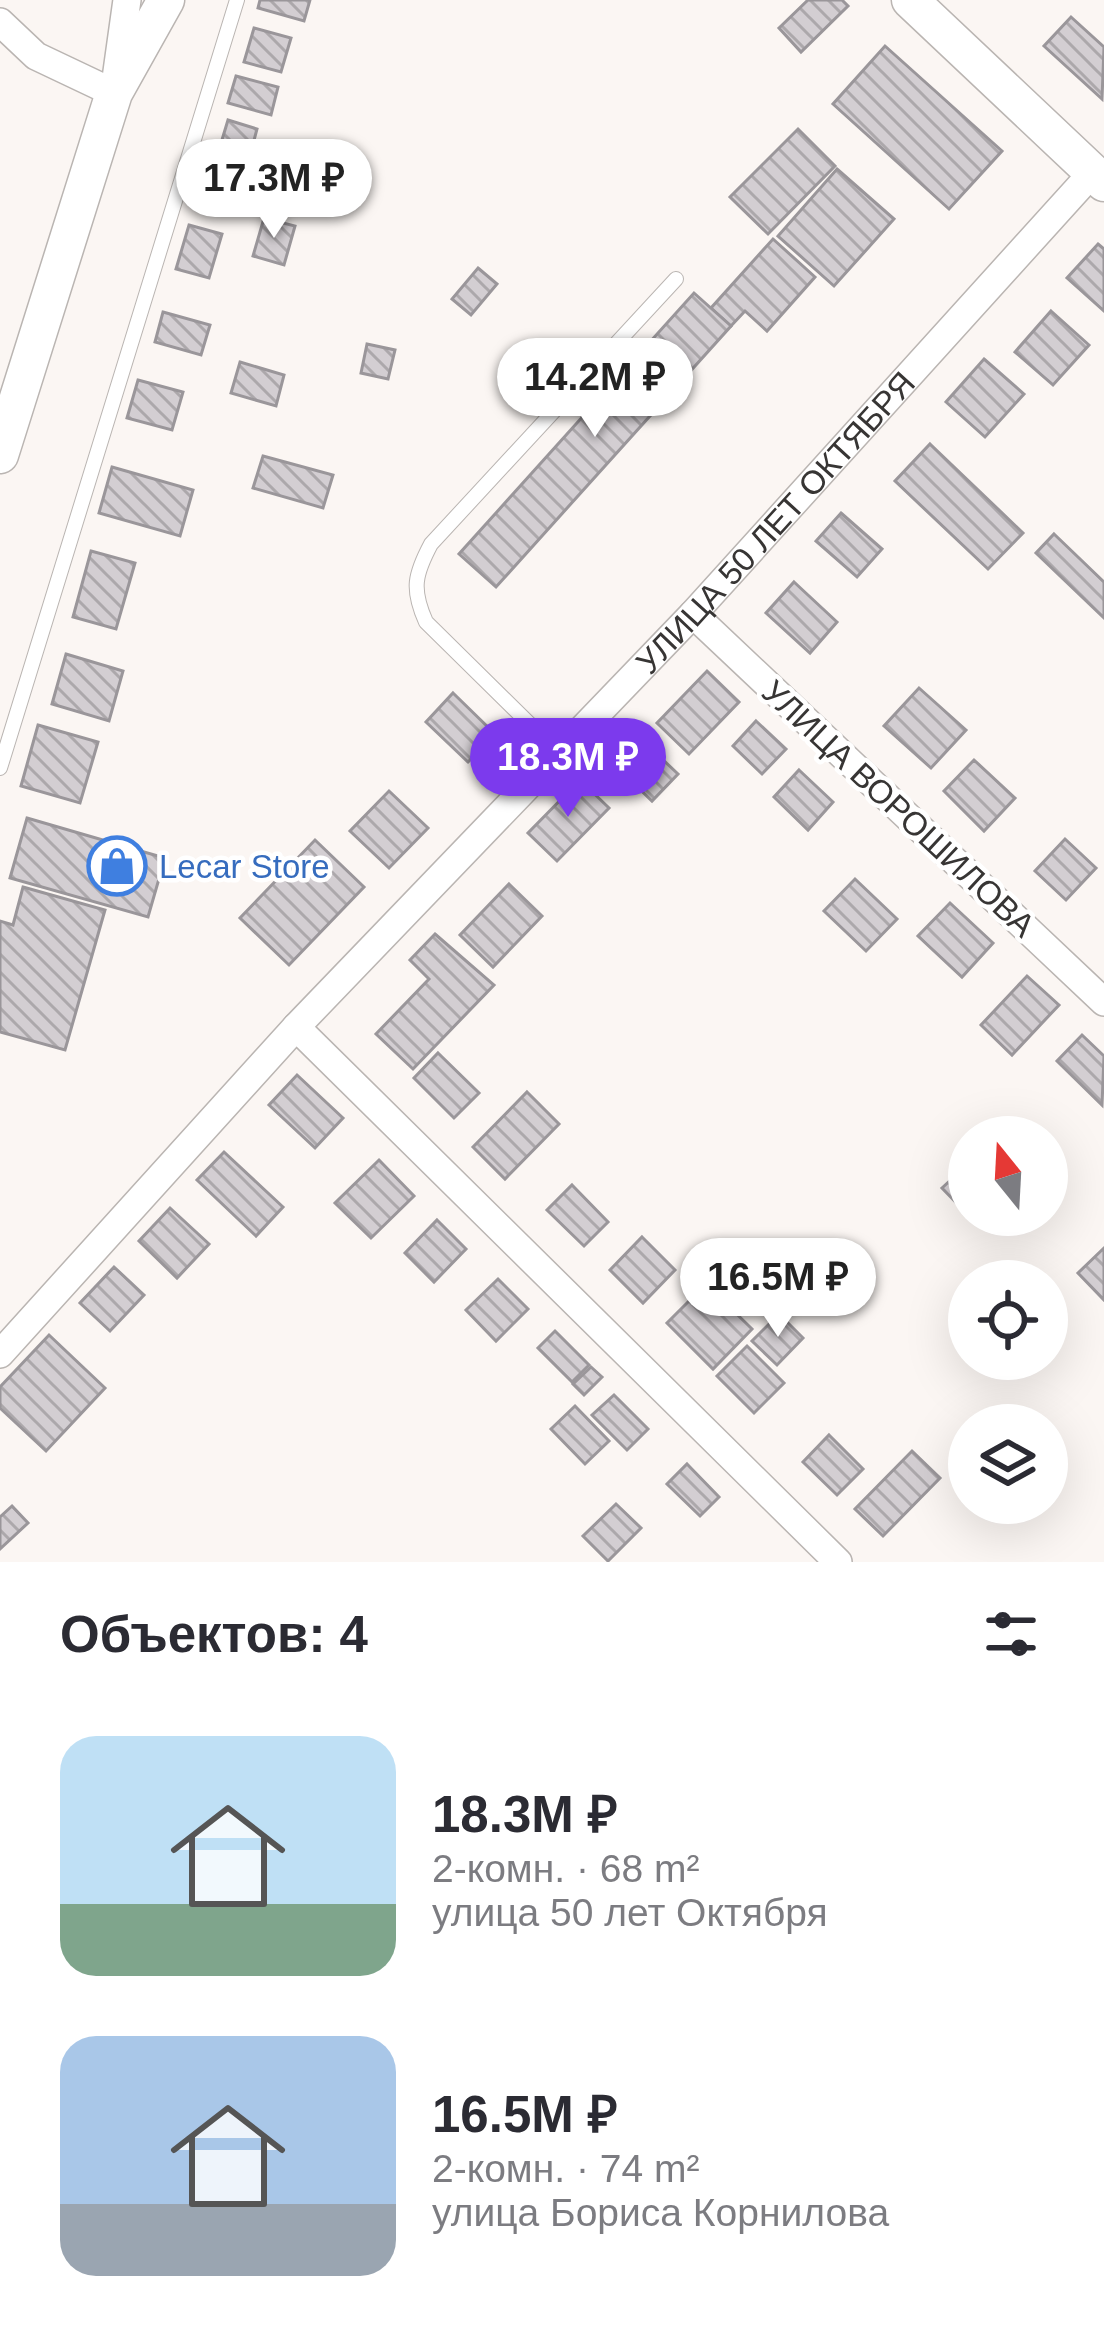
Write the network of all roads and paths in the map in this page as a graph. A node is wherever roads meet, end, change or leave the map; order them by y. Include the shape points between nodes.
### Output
1 (127, 0) edge
2 (166, 0) edge
3 (236, 0) edge
4 (910, 0) edge
5 (0, 22) edge
6 (114, 93) junction
7 (1100, 172) edge
8 (676, 279) dead end
9 (0, 455) edge
10 (693, 614) junction
11 (560, 753) junction
12 (0, 768) edge
13 (1104, 1002) edge
14 (296, 1028) junction
15 (0, 1354) edge
16 (838, 1562) edge

1 - 6 street
2 - 6 main road
3 - 12 lane
4 - 7 main road
5 - 6 street via 36,56
6 - 9 main road
7 - 10 street, УЛИЦА 50 ЛЕТ ОКТЯБРЯ
8 - 11 lane via 431,544 413,577 426,622
10 - 11 street, УЛИЦА 50 ЛЕТ ОКТЯБРЯ
10 - 13 street, УЛИЦА ВОРОШИЛОВА
11 - 14 street, УЛИЦА 50 ЛЕТ ОКТЯБРЯ
14 - 15 street, УЛИЦА 50 ЛЕТ ОКТЯБРЯ
14 - 16 street

